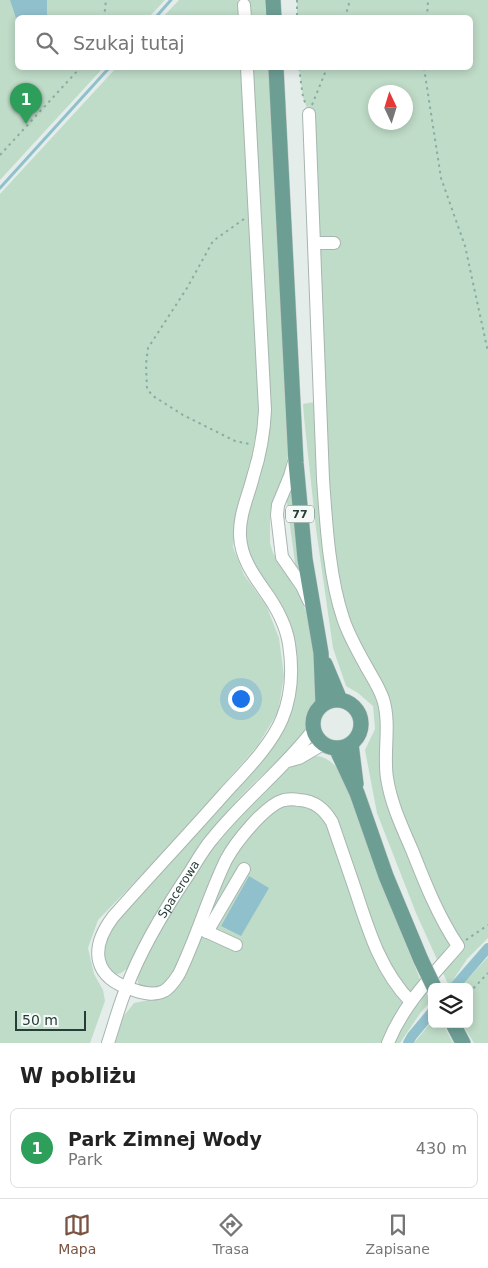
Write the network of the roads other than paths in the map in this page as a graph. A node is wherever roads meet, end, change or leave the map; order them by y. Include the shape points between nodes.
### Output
1 (273, 0) edge
2 (274, 15) edge
3 (247, 70) edge
4 (276, 70) edge
5 (309, 114) road end
6 (314, 242) junction
7 (334, 243) dead end
8 (295, 447) junction
9 (314, 616) junction
10 (321, 653) junction
11 (340, 700) junction
12 (323, 704) junction
13 (314, 729) junction
14 (351, 744) junction
15 (329, 746) junction
16 (288, 762) junction
17 (357, 793) junction
18 (244, 869) dead end
19 (203, 930) junction
20 (236, 945) dead end
21 (432, 983) edge
22 (126, 988) junction
23 (411, 1002) junction
24 (455, 1028) edge
25 (108, 1043) edge
26 (388, 1043) edge
27 (463, 1043) edge

1 - 2 main road
3 - 22 street via 264,410 262,447 243,507 240,538 250,571 277,610 289,643 291,684 281,720 272,729 261,752 104,930 98,942 100,966 113,982
4 - 8 main road, 77
5 - 6 street
6 - 7 street
6 - 23 street via 327,478 326,517 338,603 348,631 384,700 386,766 391,799 433,902 458,946
8 - 9 main road, 77 via 302,535
8 - 9 street via 293,468 277,510 281,554 307,596
9 - 10 main road, 77
10 - 11 main road, 77
10 - 12 main road, 77
11 - 12 main road
11 - 14 main road via 354,706 361,718 360,733
12 - 13 main road, 77 via 315,716
13 - 15 main road via 316,736
13 - 16 street, Spacerowa
14 - 15 main road via 342,748
14 - 17 main road
15 - 16 street, Spacerowa
15 - 17 main road
16 - 22 street, Spacerowa via 243,803 212,839 162,915
17 - 21 main road, bridge via 386,876
18 - 19 street
19 - 20 street
19 - 22 street via 172,984 163,991 153,994
19 - 23 street via 226,859 244,833 271,806 283,800 316,804 332,822 380,958 398,989
22 - 25 street, Spacerowa
23 - 26 street
24 - 27 main road

